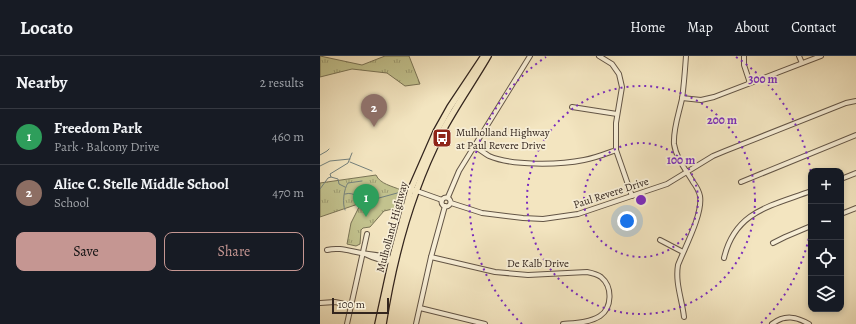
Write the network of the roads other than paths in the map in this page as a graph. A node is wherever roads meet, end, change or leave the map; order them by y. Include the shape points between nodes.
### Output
1 (484, 56) edge
2 (488, 56) edge
3 (530, 56) edge
4 (599, 56) edge
5 (686, 56) edge
6 (744, 56) edge
7 (799, 56) edge
8 (821, 56) edge
9 (802, 64) junction
10 (750, 83) junction
11 (682, 98) junction
12 (856, 101) edge
13 (572, 107) dead end
14 (617, 114) junction
15 (856, 135) edge
16 (474, 146) junction
17 (616, 150) junction
18 (687, 172) junction
19 (856, 173) edge
20 (844, 178) edge
21 (741, 182) dead end
22 (415, 191) junction
23 (808, 192) edge
24 (632, 196) junction
25 (448, 197) junction
26 (442, 200) junction
27 (451, 203) junction
28 (445, 206) junction
29 (856, 208) edge
30 (844, 213) edge
31 (808, 227) edge
32 (367, 234) dead end
33 (660, 240) dead end
34 (773, 244) dead end
35 (326, 250) dead end
36 (683, 252) junction
37 (362, 253) junction
38 (431, 257) junction
39 (724, 258) dead end
40 (394, 261) junction
41 (320, 303) edge
42 (350, 305) junction
43 (420, 308) junction
44 (684, 317) dead end
45 (346, 324) edge
46 (378, 324) edge
47 (383, 324) edge
48 (416, 324) edge
49 (485, 324) edge
50 (563, 324) edge
51 (772, 324) edge
52 (810, 324) edge

1 - 40 main road, Mulholland Highway via 450,107 421,166 408,199
2 - 22 main road, Mulholland Highway via 441,134
3 - 16 street
4 - 14 street via 612,64 619,74 622,87
5 - 11 street
6 - 10 street
7 - 9 street
8 - 9 street
9 - 10 street
10 - 11 street via 708,99
11 - 18 street via 674,143 679,160
12 - 18 street, Paul Revere Drive via 713,156
13 - 14 street
14 - 17 street
15 - 21 street
16 - 17 street via 489,156 528,163 570,162 590,159
16 - 25 street via 459,171
17 - 24 street
18 - 24 street, Paul Revere Drive via 667,184
18 - 36 street via 697,187 700,204 699,213
19 - 20 street
22 - 26 street
22 - 40 main road, Mulholland Highway
23 - 39 street via 763,209 744,220 732,235
24 - 27 street, Paul Revere Drive via 578,214 543,219 482,213
25 - 26 street
25 - 27 street
26 - 28 street
27 - 28 street
28 - 38 street
29 - 30 street
31 - 34 street
32 - 37 street
33 - 36 street
35 - 37 street via 342,249
36 - 44 street via 678,265 677,283
37 - 40 street
37 - 42 street
38 - 43 street
38 - 50 street, De Kalb Drive via 501,272 528,275 587,272 602,278 610,294 606,309 600,316 592,319
40 - 46 main road, Mulholland Highway
40 - 47 main road, Mulholland Highway
41 - 42 street
42 - 45 street
43 - 48 street
43 - 49 street
51 - 52 street via 788,317 799,318

